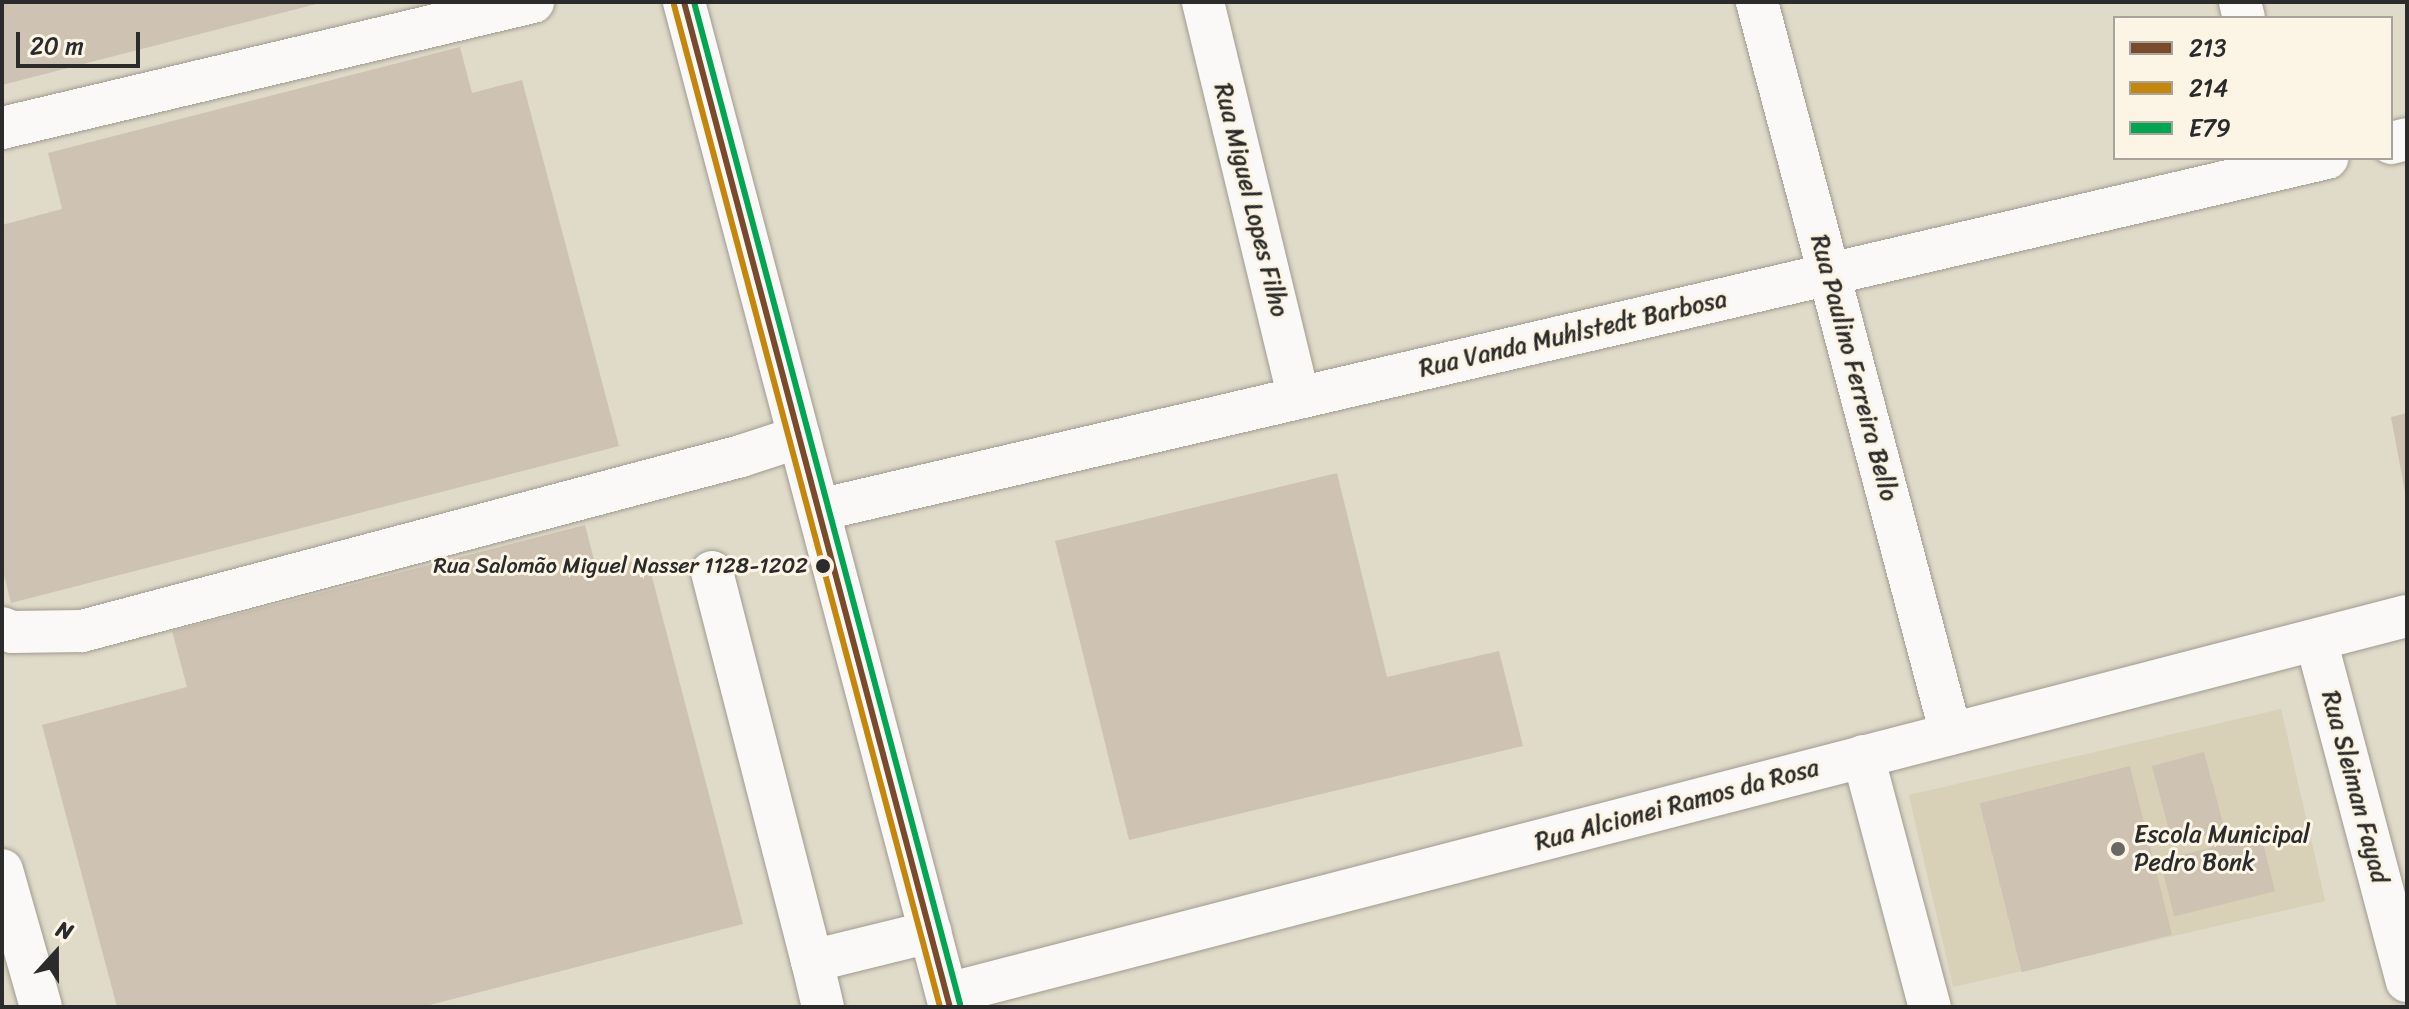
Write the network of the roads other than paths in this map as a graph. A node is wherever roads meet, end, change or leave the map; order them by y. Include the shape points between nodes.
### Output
1 (533, 2) edge
2 (684, 2) edge
3 (1203, 2) edge
4 (1757, 2) edge
5 (2, 128) edge
6 (2311, 160) edge
7 (2279, 164) edge
8 (1829, 274) junction
9 (1299, 398) junction
10 (799, 437) junction
11 (819, 510) junction
12 (712, 572) dead end
13 (2407, 616) edge
14 (2, 628) edge
15 (2316, 640) junction
16 (1951, 734) junction
17 (1863, 756) junction
18 (2, 870) edge
19 (930, 932) junction
20 (812, 961) junction
21 (2407, 981) edge
22 (948, 1000) edge
23 (41, 1007) edge
24 (823, 1007) edge
25 (1930, 1007) edge

1 - 5 street
2 - 10 street
3 - 9 street, Rua Miguel Lopes Filho
4 - 8 street, Rua Paulino Ferreira Bello
6 - 7 street, Rua Vanda Muhlstedt Barbosa
7 - 8 street, Rua Vanda Muhlstedt Barbosa
8 - 9 street, Rua Vanda Muhlstedt Barbosa
8 - 16 street, Rua Paulino Ferreira Bello
9 - 11 street, Rua Vanda Muhlstedt Barbosa
10 - 11 street
10 - 14 street via 82,631
11 - 19 street
12 - 20 street
13 - 15 street, Rua Alcionei Ramos da Rosa
15 - 16 street, Rua Alcionei Ramos da Rosa
15 - 21 street, Rua Sleiman Fayad
16 - 17 street, Rua Alcionei Ramos da Rosa
17 - 22 street, Rua Alcionei Ramos da Rosa
17 - 25 street
18 - 23 street
19 - 20 street
19 - 22 street
20 - 24 street

